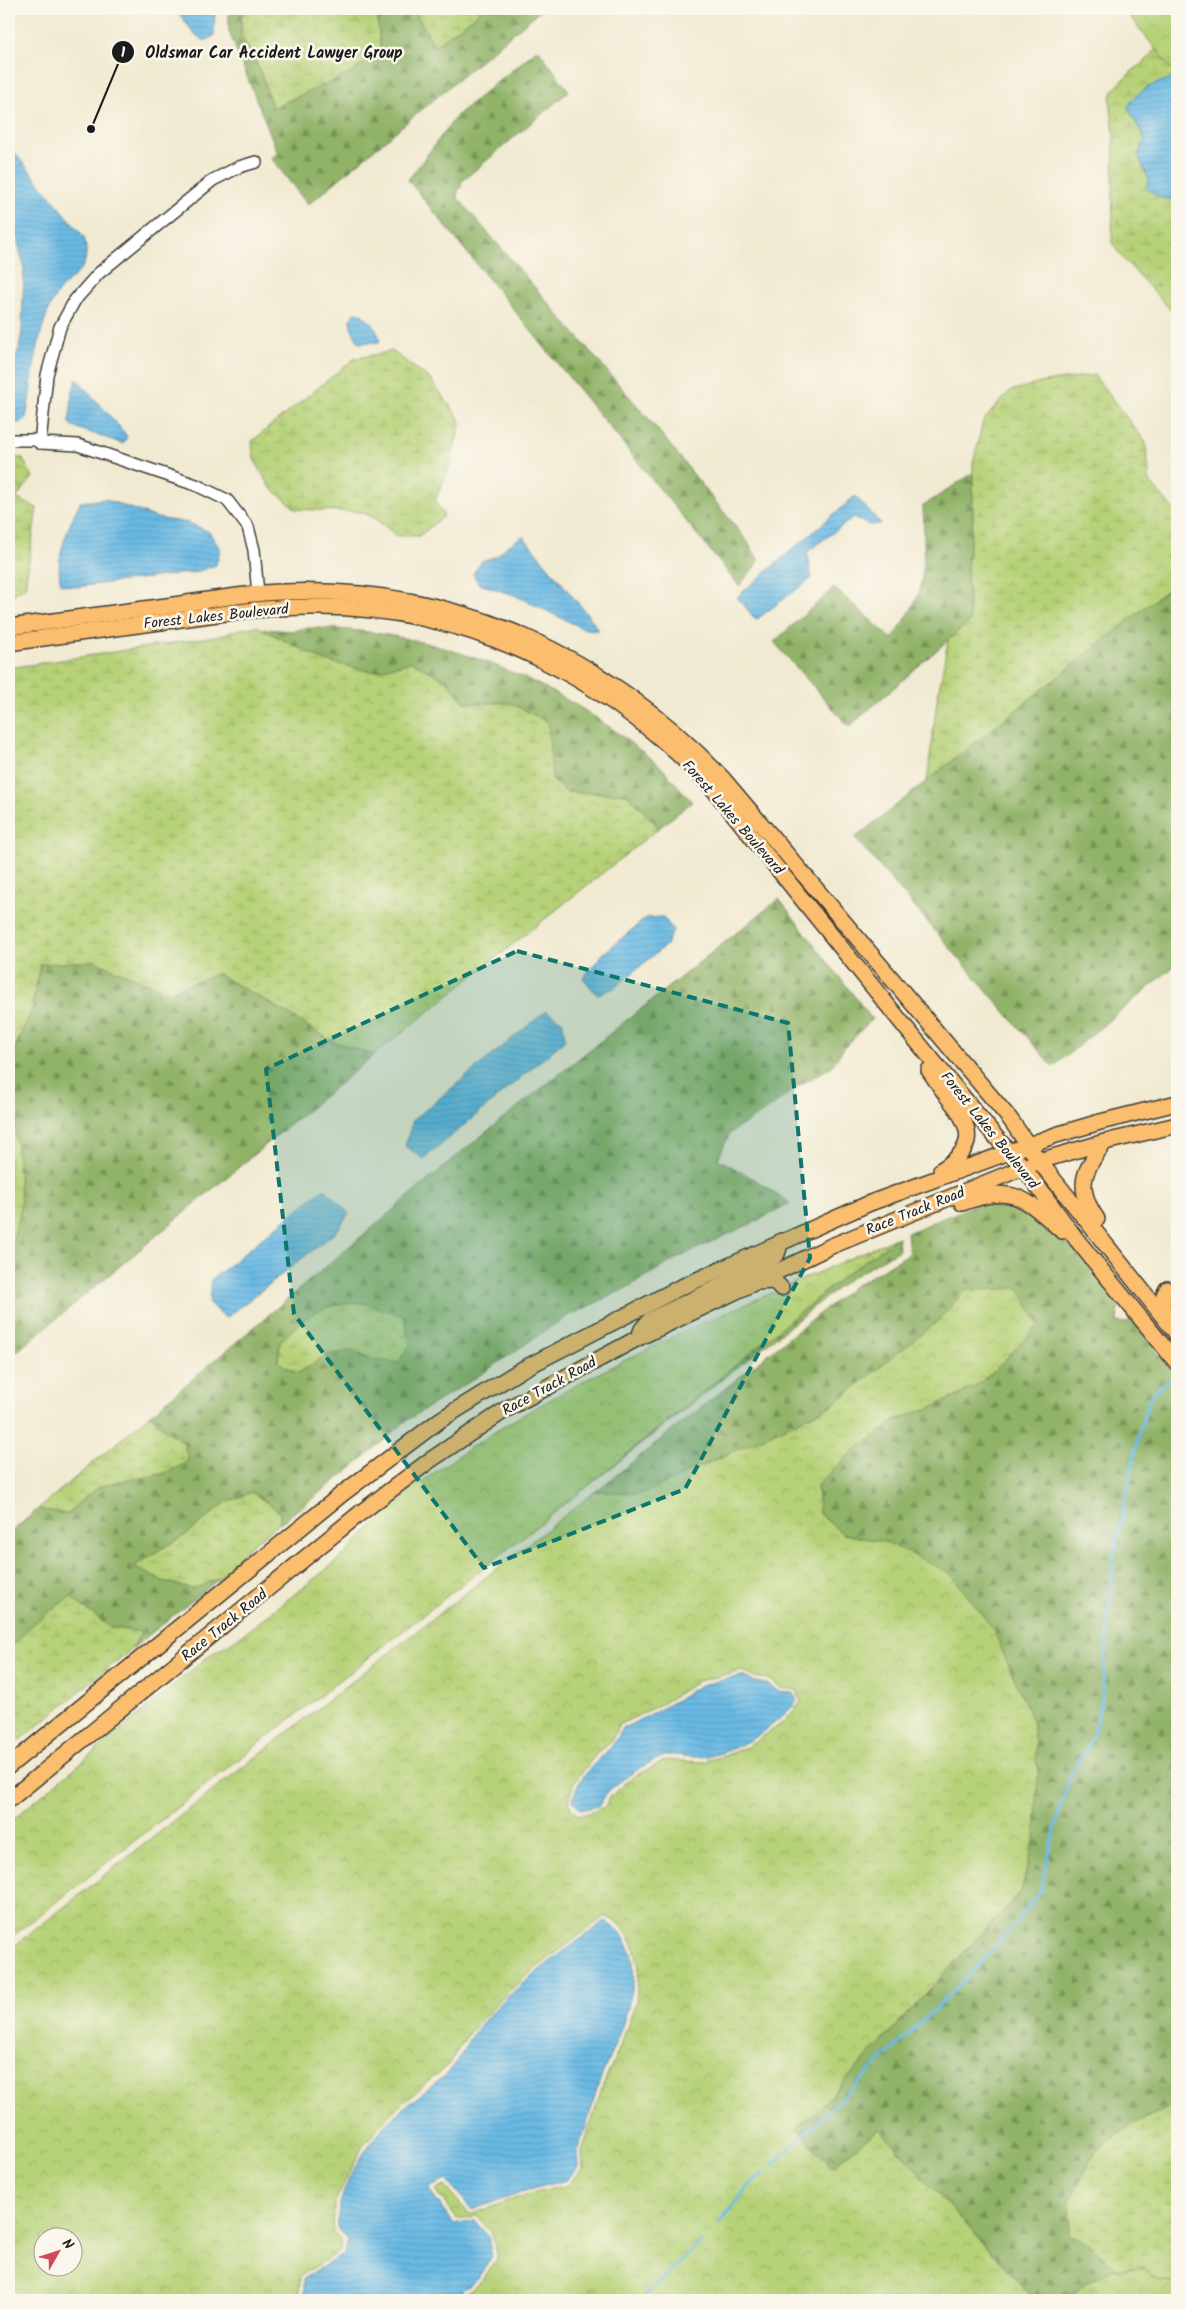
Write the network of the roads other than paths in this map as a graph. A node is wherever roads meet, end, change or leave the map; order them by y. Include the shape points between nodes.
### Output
1 (256, 162) dead end
2 (9, 440) edge
3 (40, 443) junction
4 (258, 594) junction
5 (9, 627) edge
6 (9, 643) edge
7 (809, 906) junction
8 (1177, 1104) edge
9 (1177, 1125) edge
10 (1105, 1142) junction
11 (1029, 1144) junction
12 (1009, 1152) junction
13 (1040, 1161) junction
14 (1024, 1168) junction
15 (919, 1183) junction
16 (1077, 1240) junction
17 (781, 1242) junction
18 (792, 1264) junction
19 (754, 1282) junction
20 (781, 1288) dead end
21 (1143, 1289) junction
22 (1167, 1289) dead end
23 (1129, 1315) junction
24 (1167, 1321) junction
25 (1177, 1334) edge
26 (638, 1338) junction
27 (1177, 1350) edge
28 (1177, 1363) edge
29 (9, 1766) edge
30 (9, 1800) edge

1 - 3 street via 213,180 99,273 76,300 60,327 47,375
2 - 3 street via 36,440
3 - 4 street via 78,445 196,485 227,500 248,527 254,550
4 - 5 main road, Forest Lakes Boulevard
4 - 11 main road, Forest Lakes Boulevard via 320,591 365,595 464,614 542,644 621,689 661,719 724,780
6 - 7 main road, Forest Lakes Boulevard via 246,610 321,606 403,615 468,631 534,656 576,677 652,730 715,791
7 - 12 main road, Forest Lakes Boulevard
7 - 15 main road via 817,926 916,1052 965,1121 968,1136 963,1152 955,1161
8 - 11 main road, Race Track Road via 1100,1122
9 - 10 main road, Race Track Road
10 - 13 main road, Race Track Road
10 - 21 main road via 1086,1170 1086,1200 1130,1262
11 - 12 main road, Race Track Road
11 - 13 main road, Forest Lakes Boulevard
12 - 14 main road, Forest Lakes Boulevard
12 - 15 main road, Race Track Road
13 - 14 main road, Race Track Road
13 - 21 main road, Forest Lakes Boulevard
14 - 16 main road, Forest Lakes Boulevard
14 - 18 main road, Race Track Road
15 - 17 main road, Race Track Road
16 - 18 main road via 1064,1233 1030,1202 996,1193 982,1195 823,1260
16 - 23 main road, Forest Lakes Boulevard via 1120,1294
17 - 26 main road via 777,1254 766,1264 650,1320
17 - 29 main road, Race Track Road via 610,1323 521,1370 440,1420 342,1494
18 - 19 main road, Race Track Road
19 - 20 main road via 774,1281
19 - 26 main road, Race Track Road
21 - 24 main road, Forest Lakes Boulevard
22 - 24 main road via 1162,1303
23 - 27 main road via 1150,1316
23 - 28 main road, Forest Lakes Boulevard
24 - 25 main road, Forest Lakes Boulevard
26 - 30 main road, Race Track Road via 505,1410 401,1481

